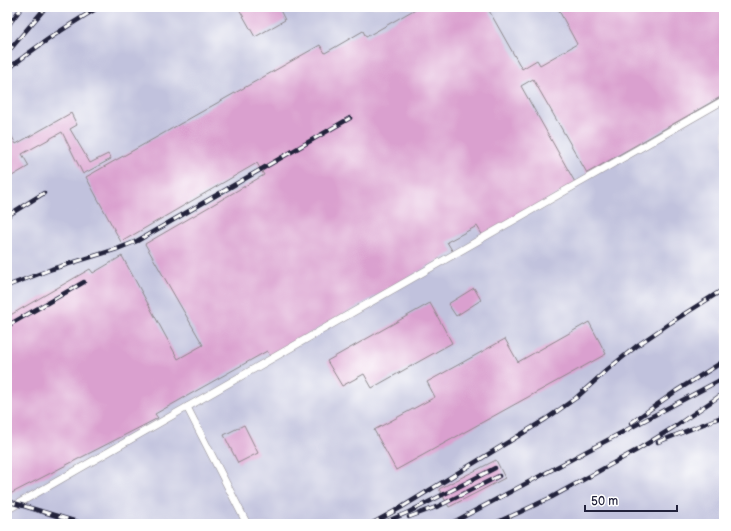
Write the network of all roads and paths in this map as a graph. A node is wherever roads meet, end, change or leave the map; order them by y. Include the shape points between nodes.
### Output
1 (724, 100) edge
2 (186, 407) junction
3 (7, 510) edge
4 (246, 524) edge

1 - 2 lane
2 - 3 lane
2 - 4 lane

